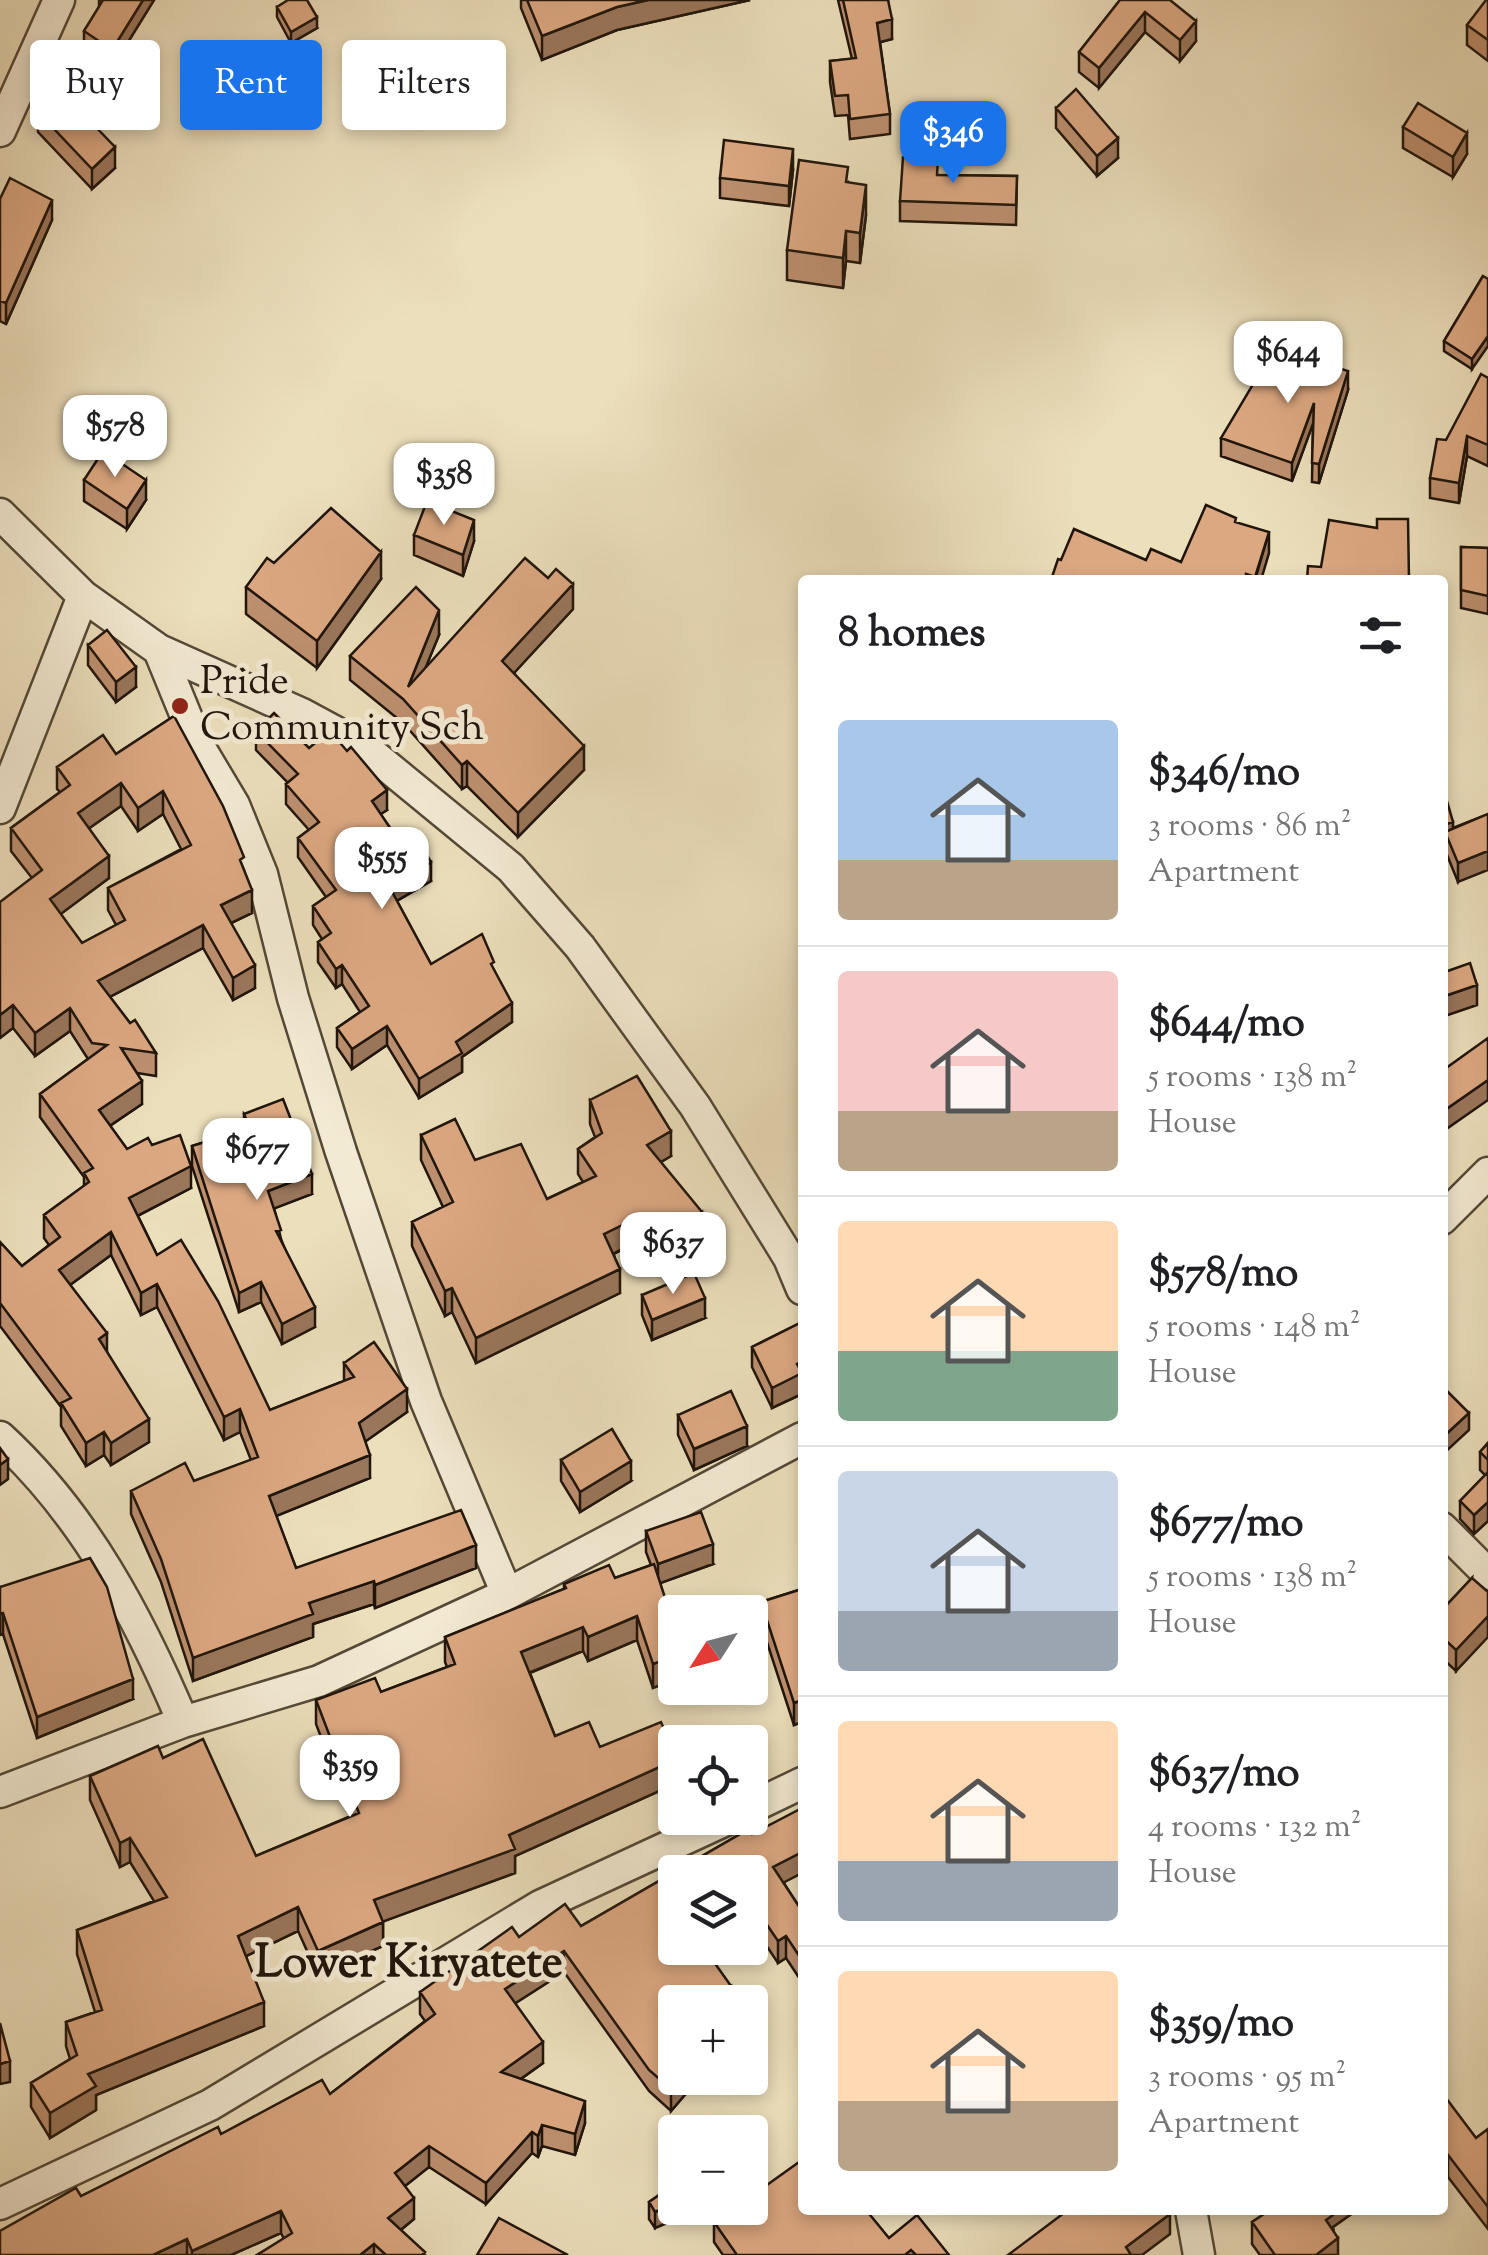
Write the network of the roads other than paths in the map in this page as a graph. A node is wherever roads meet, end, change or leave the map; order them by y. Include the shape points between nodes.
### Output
1 (58, 0) edge
2 (0, 132) edge
3 (0, 514) edge
4 (83, 596) junction
5 (158, 650) junction
6 (0, 808) edge
7 (1488, 1174) edge
8 (1448, 1212) edge
9 (798, 1280) edge
10 (0, 1437) edge
11 (798, 1440) edge
12 (1448, 1534) edge
13 (1488, 1574) edge
14 (506, 1594) junction
15 (183, 1722) junction
16 (798, 1785) edge
17 (0, 1792) edge
18 (768, 1799) edge
19 (693, 1835) edge
20 (0, 2204) edge
21 (1192, 2215) edge
22 (1198, 2255) edge

1 - 2 street
3 - 4 street
4 - 5 street
4 - 6 street
5 - 9 street via 364,748 511,868 580,947 695,1106
5 - 14 street via 262,874 341,1152 426,1400
7 - 8 street
10 - 15 street via 92,1544 149,1642
11 - 14 street
12 - 13 street
14 - 15 street via 319,1681
15 - 17 street
16 - 18 street
19 - 20 street via 540,1906 210,2105
21 - 22 street

